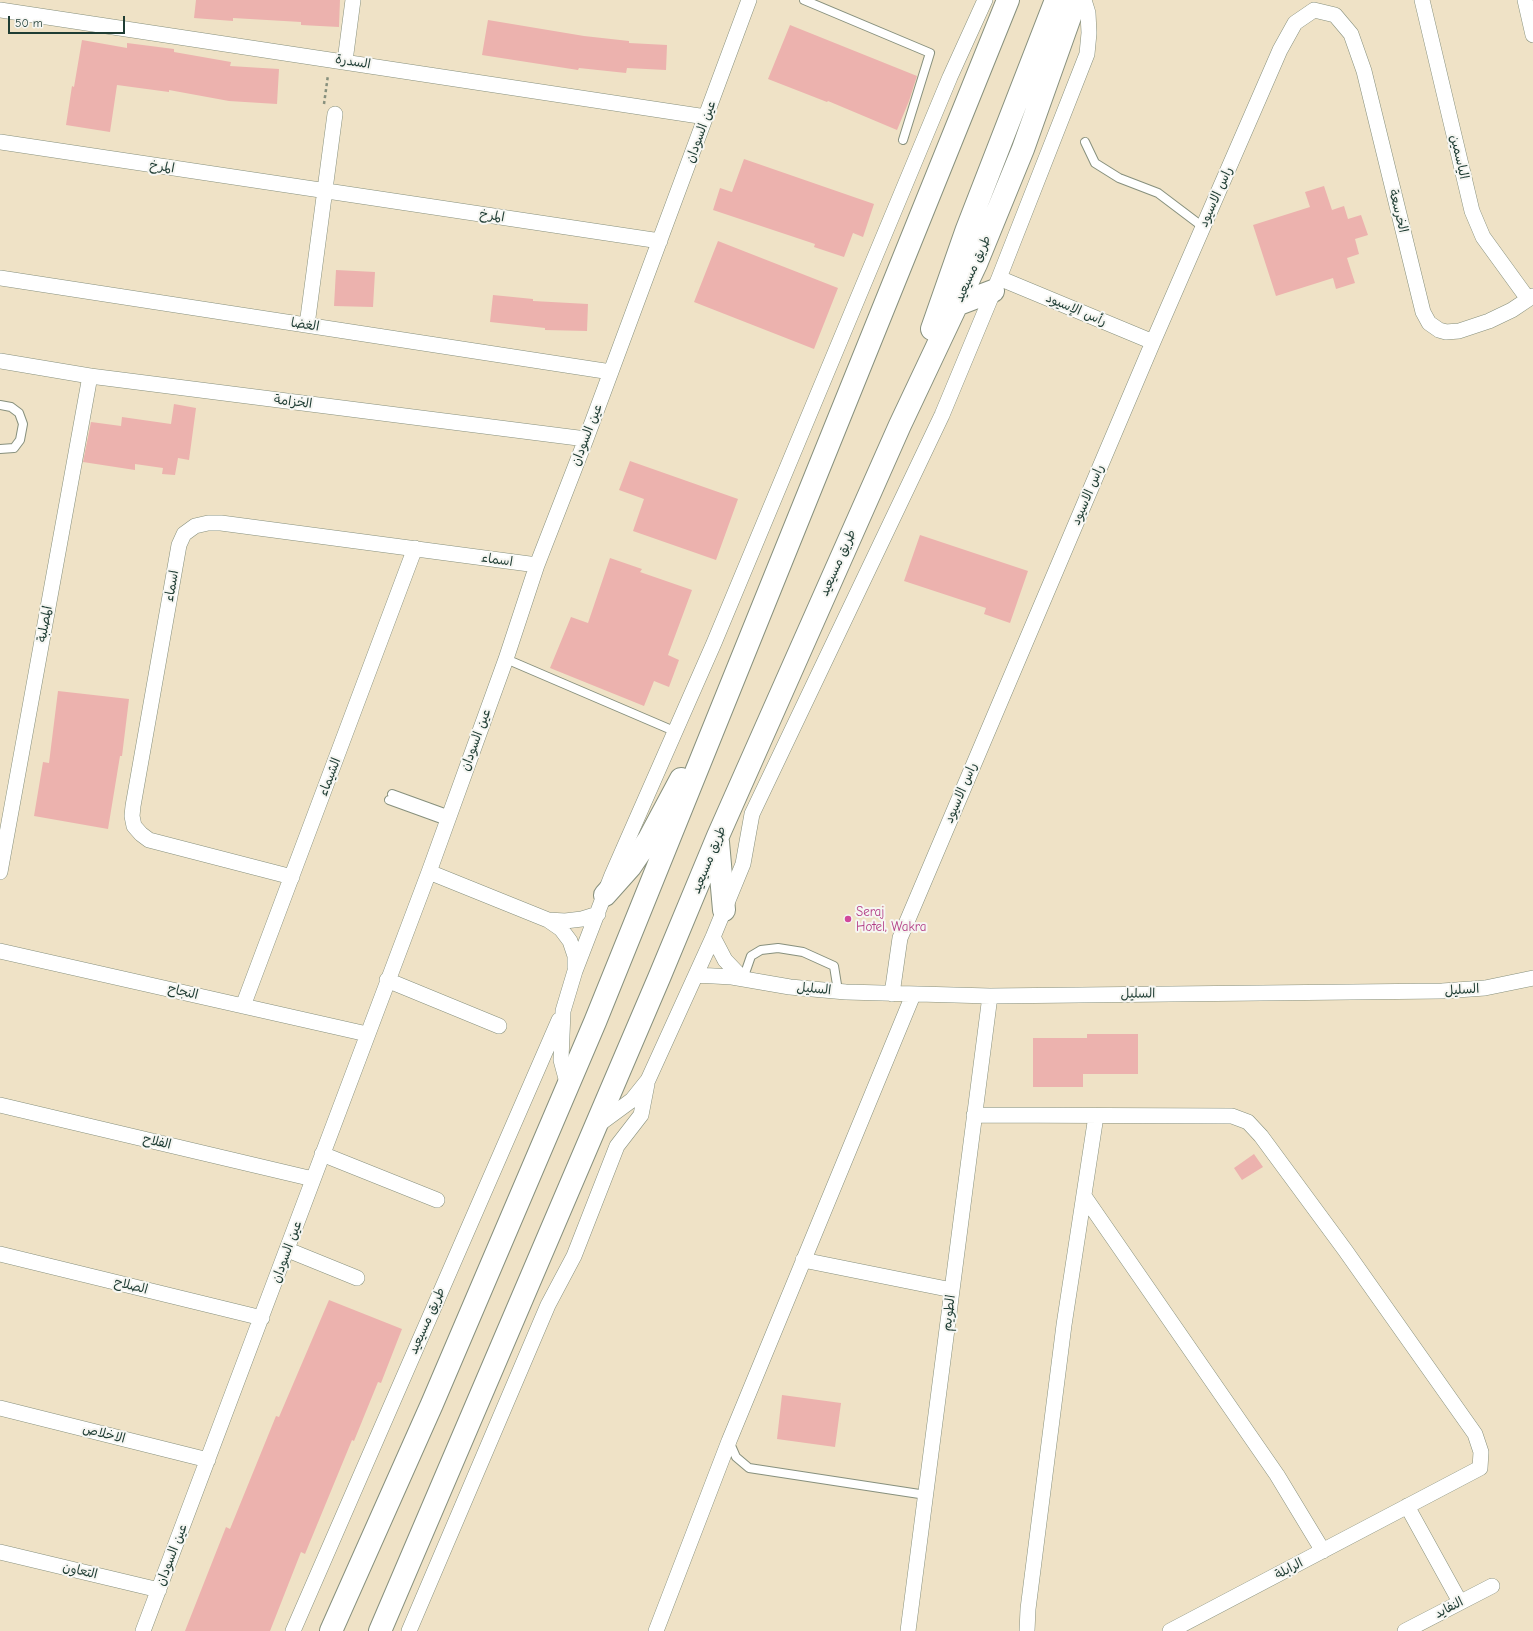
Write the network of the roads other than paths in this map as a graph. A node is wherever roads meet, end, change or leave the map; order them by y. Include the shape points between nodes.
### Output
1 (353, 0) edge
2 (749, 0) edge
3 (804, 0) edge
4 (985, 0) edge
5 (1008, 0) edge
6 (1056, 0) edge
7 (1076, 0) edge
8 (1084, 0) edge
9 (1422, 0) edge
10 (1525, 0) edge
11 (0, 10) edge
12 (1314, 10) joint
13 (1533, 35) edge
14 (337, 60) junction
15 (335, 114) road end
16 (706, 117) junction
17 (903, 140) dead end
18 (0, 142) edge
19 (1085, 142) dead end
20 (325, 191) junction
21 (1203, 227) junction
22 (660, 242) junction
23 (0, 278) edge
24 (996, 285) junction
25 (1531, 297) edge
26 (956, 305) junction
27 (307, 325) junction
28 (1153, 342) junction
29 (0, 361) edge
30 (611, 372) junction
31 (90, 376) junction
32 (0, 405) edge
33 (900, 425) junction
34 (586, 439) junction
35 (0, 449) edge
36 (416, 548) junction
37 (537, 565) junction
38 (506, 659) junction
39 (735, 678) junction
40 (674, 731) junction
41 (391, 797) dead end
42 (448, 818) junction
43 (718, 836) junction
44 (0, 872) edge
45 (429, 872) junction
46 (292, 878) junction
47 (602, 904) junction
48 (724, 910) junction
49 (548, 920) junction
50 (713, 937) junction
51 (0, 951) edge
52 (575, 971) junction
53 (696, 976) junction
54 (1533, 978) edge
55 (743, 979) junction
56 (387, 980) junction
57 (838, 991) junction
58 (892, 994) junction
59 (913, 995) junction
60 (990, 996) junction
61 (243, 1006) junction
62 (563, 1011) junction
63 (499, 1026) dead end
64 (366, 1034) junction
65 (648, 1080) junction
66 (568, 1086) junction
67 (0, 1105) edge
68 (974, 1115) junction
69 (1096, 1116) junction
70 (597, 1125) junction
71 (322, 1154) junction
72 (313, 1179) junction
73 (1084, 1196) junction
74 (438, 1200) dead end
75 (288, 1250) junction
76 (0, 1254) edge
77 (804, 1260) junction
78 (357, 1278) dead end
79 (952, 1290) junction
80 (262, 1318) junction
81 (0, 1408) edge
82 (729, 1441) junction
83 (208, 1460) junction
84 (926, 1494) junction
85 (1407, 1506) junction
86 (1323, 1551) junction
87 (0, 1552) edge
88 (1492, 1586) dead end
89 (159, 1590) junction
90 (1460, 1602) junction
91 (381, 1630) edge
92 (144, 1631) edge
93 (293, 1631) edge
94 (331, 1631) edge
95 (409, 1631) edge
96 (656, 1631) edge
97 (908, 1631) edge
98 (1027, 1631) edge
99 (1170, 1631) edge
100 (1405, 1631) edge

1 - 14 street
2 - 16 street, عين السودان
3 - 17 lane via 930,53
4 - 40 street, طريق مسيعيد via 714,643
5 - 39 highway
6 - 33 highway via 946,286
7 - 26 highway, طريق مسيعيد via 1023,149 976,264
8 - 24 street, طريق مسيعيد via 1090,33 1087,54
9 - 25 street, الياسمين via 1472,211 1483,237
10 - 13 street
11 - 14 street, السدرة
12 - 21 street, راس الاسيود via 1295,23 1284,43
12 - 25 street, الخرسعة via 1336,15 1351,34 1364,72 1424,312 1429,323 1446,332 1459,331 1490,321
14 - 16 street, السدرة
15 - 20 street
16 - 22 street, عين السودان
18 - 20 street, المرخ
19 - 21 lane via 1095,163 1119,178 1158,193
20 - 22 street, المرخ
20 - 27 street
21 - 28 street, راس الاسيود
22 - 30 street, عين السودان
23 - 27 street, الغضا
24 - 26 highway
24 - 28 street, رأس الإسيود
24 - 48 street, طريق مسيعيد via 942,415 752,814 743,862
26 - 33 highway, طريق مسيعيد
27 - 30 street, الغضا
28 - 58 street, راس الاسيود via 900,938
29 - 31 street, الخزامة
30 - 34 street, عين السودان
31 - 34 street, الخزامة
31 - 44 street, المصلبة
32 - 35 lane via 11,407 19,413 23,424 20,440 14,448
33 - 43 highway, طريق مسيعيد
34 - 37 street, عين السودان
36 - 37 street, اسماء
36 - 46 street, الشيماء
36 - 46 street, اسماء via 208,523 194,526 184,534 179,545 133,806 134,826 149,840
37 - 38 street, عين السودان
38 - 40 lane
38 - 42 street, عين السودان
39 - 47 highway via 649,839
39 - 66 highway
40 - 47 street, طريق مسيعيد
41 - 42 lane
42 - 45 street, عين السودان
43 - 48 highway
43 - 70 highway, طريق مسيعيد
45 - 49 street
45 - 56 street, عين السودان
46 - 61 street, الشيماء
47 - 49 street via 582,919
47 - 52 street, طريق مسيعيد
48 - 50 street, طريق مسيعيد
49 - 52 street via 561,929 570,941 575,956
50 - 53 street, طريق مسيعيد
50 - 55 street via 725,960
51 - 61 street, النجاح
52 - 62 street, طريق مسيعيد
53 - 55 street, السليل via 720,975
53 - 65 street, طريق مسيعيد
54 - 60 street, السليل via 1486,988 1442,991
55 - 57 street, السليل via 790,987
55 - 57 lane via 751,956 761,950 778,948 803,952 834,966
56 - 63 street
56 - 64 street, عين السودان
57 - 58 street, السليل
58 - 59 street, السليل
59 - 60 street, السليل
59 - 77 street
60 - 68 street, الطويم
61 - 64 street, النجاح
62 - 66 street, طريق مسيعيد via 560,1060
62 - 93 street, طريق مسيعيد
64 - 71 street, عين السودان
65 - 70 street, طريق مسيعيد via 632,1100
65 - 95 street, طريق مسيعيد via 641,1115 617,1146 574,1256 548,1305
66 - 94 highway via 432,1404
67 - 72 street, الفلاح
68 - 69 street
68 - 79 street, الطويم
69 - 73 street
69 - 85 street, الرابلة via 1232,1116 1248,1122 1261,1136 1475,1434 1481,1452 1480,1468
70 - 91 highway, طريق مسيعيد
71 - 72 street, عين السودان
71 - 74 street
72 - 75 street, عين السودان
73 - 86 street via 1277,1475
73 - 98 street via 1064,1324
75 - 78 street
75 - 80 street, عين السودان
76 - 80 street, الصلاح
77 - 79 street
77 - 82 street
79 - 84 street, الطويم
80 - 83 street, عين السودان
81 - 83 street, الاخلاص
82 - 84 lane via 736,1457 749,1468
82 - 96 street
83 - 89 street, عين السودان
84 - 97 street, الطويم
85 - 86 street, الرابلة
85 - 90 street
86 - 99 street, الرابلة
87 - 89 street, التعاون
88 - 90 street, النفايد
89 - 92 street, عين السودان
90 - 100 street, النفايد

